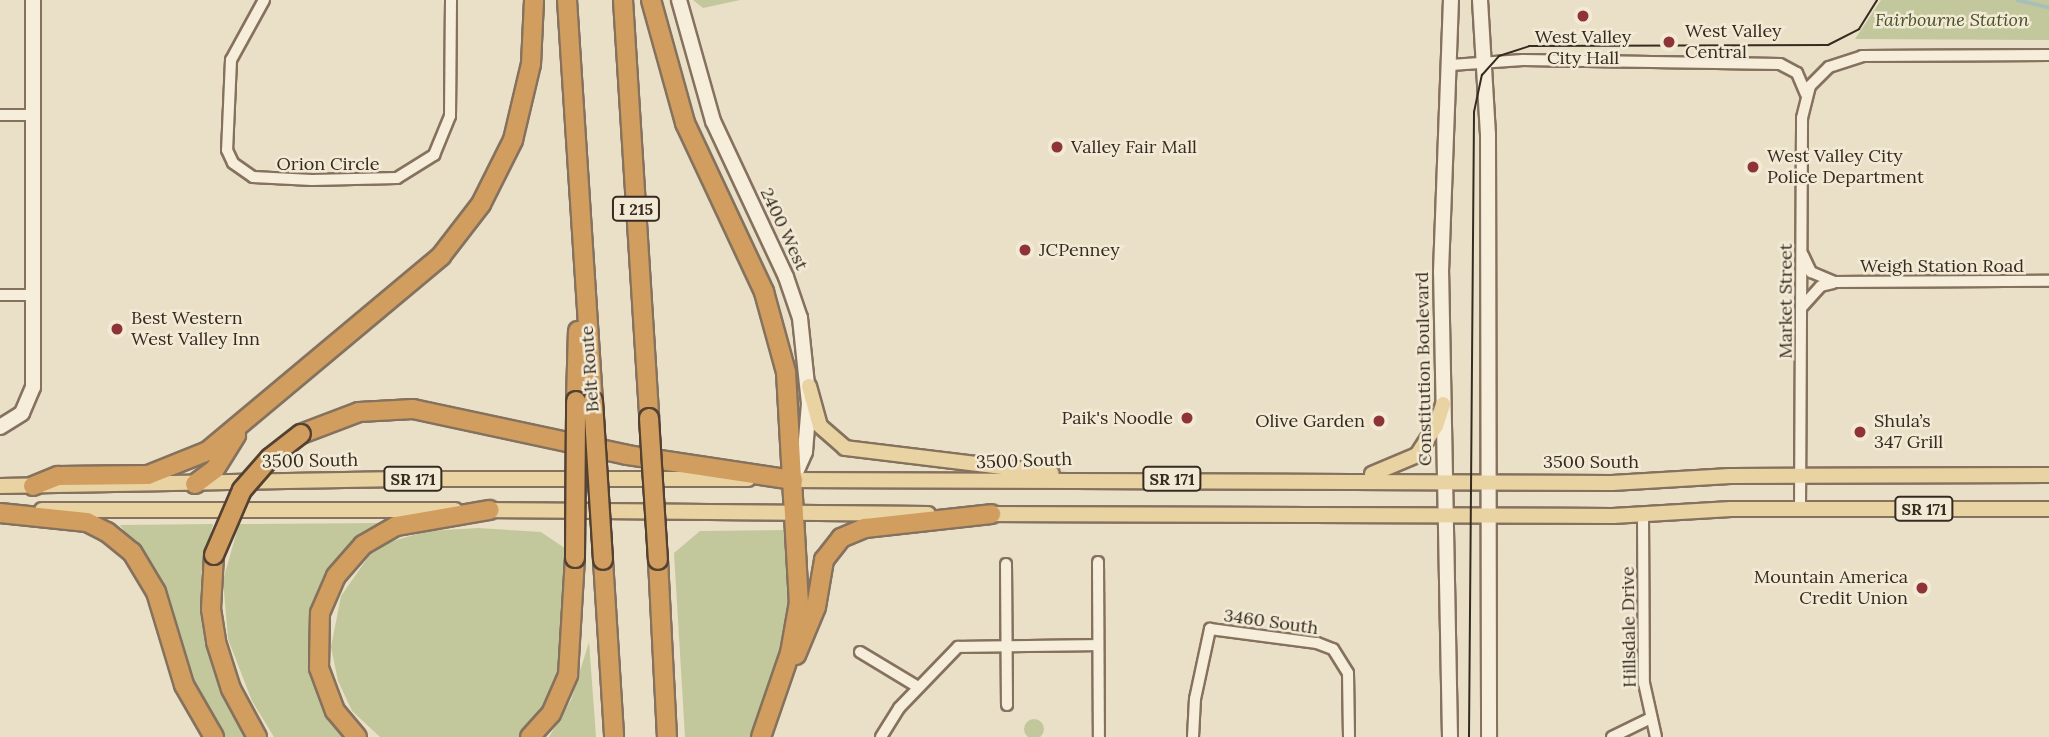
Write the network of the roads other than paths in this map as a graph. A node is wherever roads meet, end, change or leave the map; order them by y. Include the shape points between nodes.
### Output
1 (33, 0) edge
2 (264, 0) edge
3 (451, 0) edge
4 (534, 0) edge
5 (567, 0) edge
6 (623, 0) edge
7 (651, 0) edge
8 (679, 0) edge
9 (1451, 0) edge
10 (1480, 0) edge
11 (2049, 55) edge
12 (1485, 62) junction
13 (1451, 65) junction
14 (1806, 94) junction
15 (0, 115) edge
16 (33, 115) junction
17 (1802, 251) junction
18 (2049, 281) edge
19 (1834, 282) junction
20 (0, 295) edge
21 (33, 295) junction
22 (1802, 307) junction
23 (809, 386) junction
24 (584, 401) junction
25 (1443, 404) junction
26 (252, 416) junction
27 (0, 427) edge
28 (1800, 475) junction
29 (2049, 475) edge
30 (1069, 478) junction
31 (1346, 479) junction
32 (793, 480) junction
33 (1444, 481) junction
34 (1487, 481) junction
35 (195, 484) junction
36 (0, 486) edge
37 (33, 486) junction
38 (1800, 509) junction
39 (2049, 509) edge
40 (490, 510) junction
41 (0, 512) edge
42 (795, 514) junction
43 (990, 514) junction
44 (1446, 514) junction
45 (1488, 515) junction
46 (1643, 515) junction
47 (1098, 562) dead end
48 (1006, 564) dead end
49 (1098, 645) junction
50 (1006, 646) junction
51 (860, 652) dead end
52 (784, 673) junction
53 (918, 687) junction
54 (1007, 705) dead end
55 (1649, 719) junction
56 (214, 737) edge
57 (257, 737) edge
58 (357, 737) edge
59 (530, 737) edge
60 (614, 737) edge
61 (667, 737) edge
62 (761, 737) edge
63 (881, 737) edge
64 (1099, 737) edge
65 (1193, 737) edge
66 (1349, 737) edge
67 (1450, 737) edge
68 (1489, 737) edge
69 (1612, 737) edge
70 (1656, 737) edge

1 - 16 main road
2 - 3 street, Orion Circle via 231,60 227,150 233,163 253,177 313,180 397,178 434,155 450,116
4 - 26 highway via 524,103 513,140 481,204 416,280
5 - 24 highway, Belt Route via 584,275
6 - 61 highway, I 215, bridge
7 - 32 highway via 684,122 777,331 789,393
8 - 23 main road, 2400 West via 713,121 793,297 805,341
9 - 13 main road, Constitution Boulevard
10 - 12 main road
11 - 14 street via 1862,56 1821,73
12 - 13 street
12 - 14 street via 1780,64 1797,73
12 - 34 main road
13 - 25 main road, Constitution Boulevard via 1441,272
14 - 17 street, Market Street via 1801,118
15 - 16 street
16 - 21 main road
17 - 19 street, Weigh Station Road via 1811,272
17 - 22 street, Market Street
18 - 19 street, Weigh Station Road
19 - 22 street, Weigh Station Road via 1821,286
20 - 21 street
21 - 27 main road via 32,394 22,414
22 - 28 street, Market Street
23 - 30 main road via 820,426 845,448 1003,464
23 - 32 main road, 2400 West via 805,452
24 - 59 highway, bridge via 568,675 551,714
24 - 60 highway, Belt Route, bridge via 603,560
25 - 31 main road via 1436,426 1417,455 1379,473
25 - 33 main road, Constitution Boulevard
26 - 35 highway via 215,469
26 - 37 highway via 208,451 166,471 58,476
28 - 29 main road, 3500 South / SR 171
28 - 34 main road, 3500 South / SR 171 via 1612,483
28 - 38 street, Market Street
30 - 31 main road, 3500 South / SR 171
30 - 32 main road, 3500 South / SR 171
31 - 33 main road, 3500 South / SR 171
32 - 35 main road, 3500 South / SR 171 via 442,478
32 - 42 highway
32 - 57 highway, bridge via 627,455 413,409 359,412 301,434 270,458 242,490 214,555 211,609 217,649 231,689
33 - 34 main road, 3500 South / SR 171
33 - 44 main road, Constitution Boulevard
34 - 45 main road
35 - 37 main road, 3500 South / SR 171
36 - 37 main road, 3500 South / SR 171
38 - 39 main road, SR 171
38 - 46 main road, SR 171
40 - 41 main road, SR 171
40 - 42 main road, SR 171
40 - 58 highway via 396,526 363,545 336,576 320,613 318,661 328,697
41 - 56 highway via 87,523 132,552 156,592 187,692
42 - 43 main road, SR 171
42 - 52 highway via 799,602
43 - 44 main road, SR 171
43 - 52 highway via 865,528 841,537 824,560 812,620
44 - 45 main road, SR 171
44 - 67 main road, Constitution Boulevard
45 - 46 main road, SR 171
45 - 68 main road
46 - 55 street, Hillsdale Drive via 1644,675
47 - 49 street
48 - 50 street
49 - 50 street
49 - 64 street
50 - 53 street via 955,649
50 - 54 street
51 - 53 street
52 - 62 highway
53 - 63 street
55 - 69 street
55 - 70 street, Hillsdale Drive
65 - 66 street, 3460 South via 1195,699 1210,629 1325,645 1343,661 1349,679

